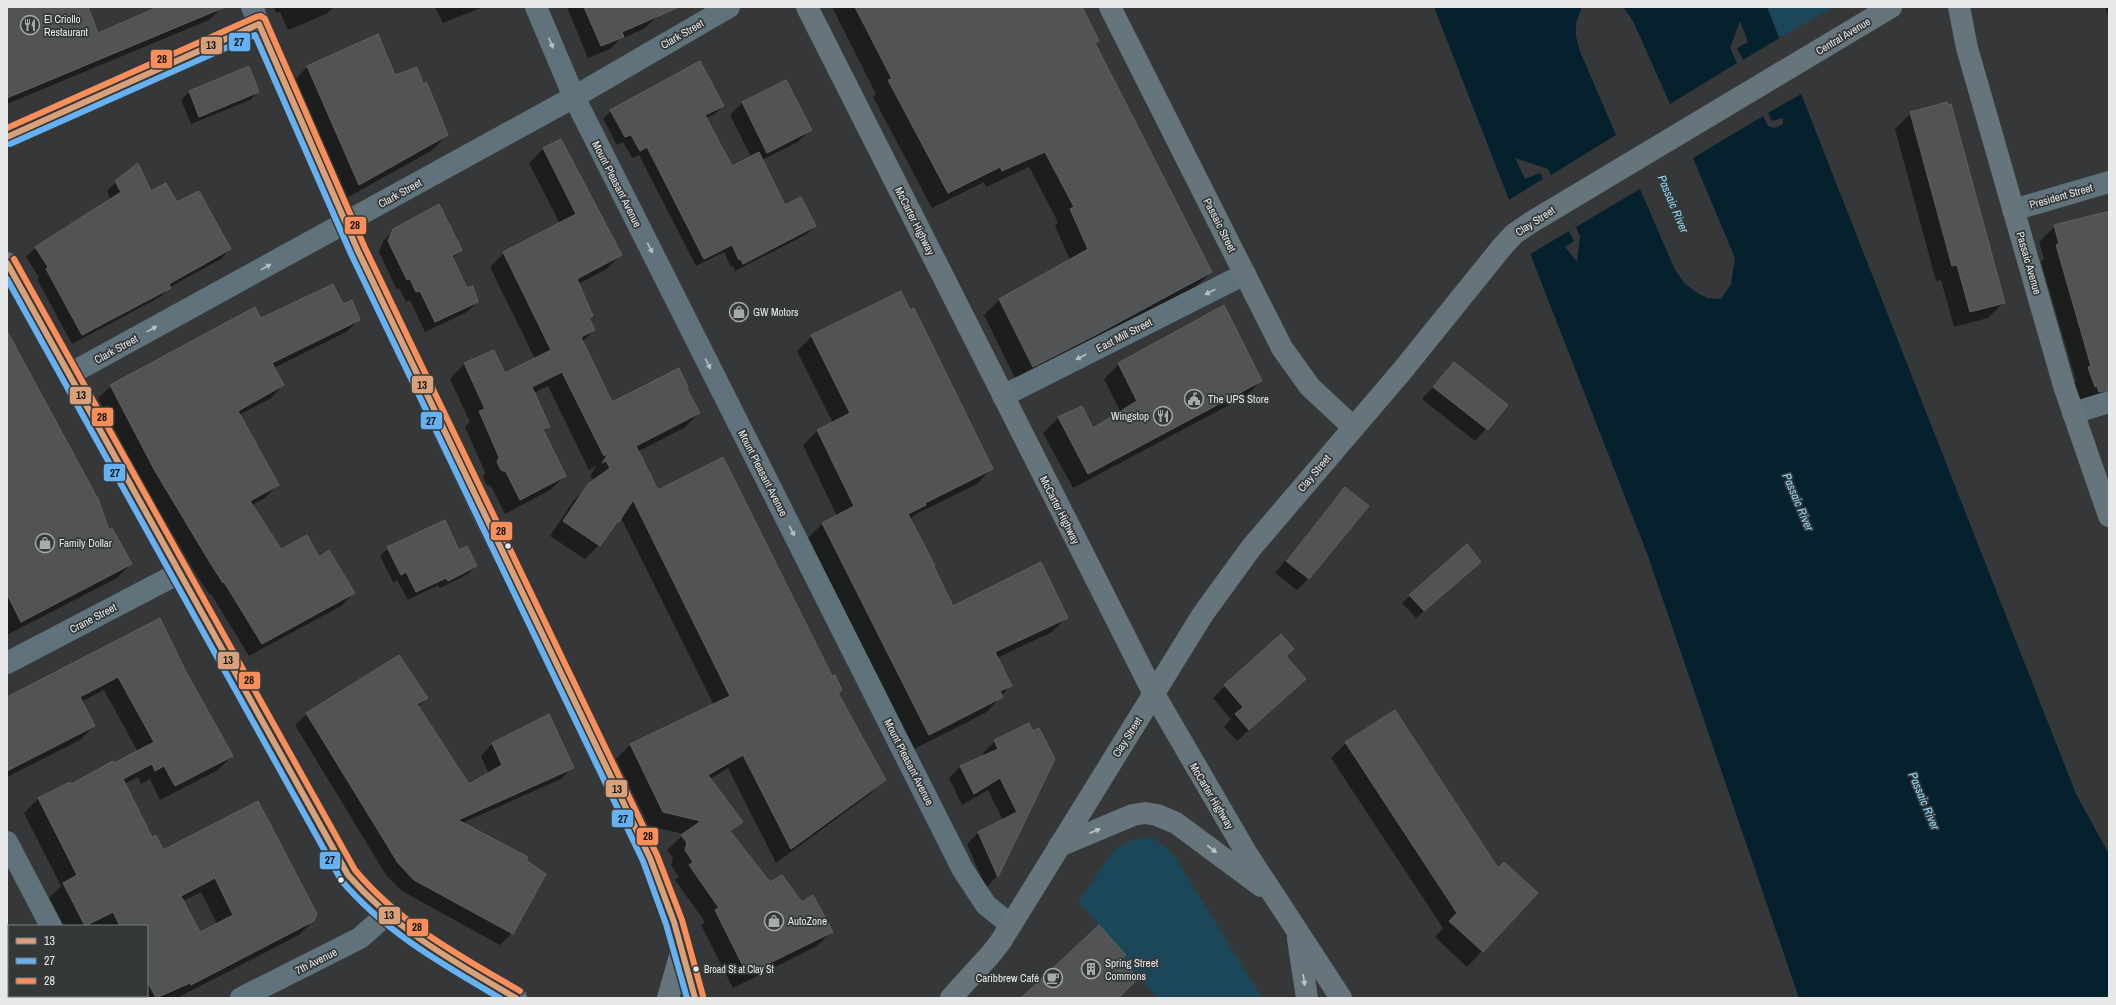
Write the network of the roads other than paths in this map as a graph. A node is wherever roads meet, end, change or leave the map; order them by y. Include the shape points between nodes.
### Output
1 (536, 7) edge
2 (729, 7) edge
3 (807, 7) edge
4 (1110, 7) edge
5 (1891, 7) edge
6 (1959, 7) edge
7 (256, 15) edge
8 (1795, 64) joint
9 (574, 97) junction
10 (7, 137) edge
11 (2109, 182) edge
12 (2013, 210) junction
13 (346, 223) junction
14 (7, 263) edge
15 (1245, 274) junction
16 (68, 375) junction
17 (1003, 396) junction
18 (2109, 402) edge
19 (2073, 413) junction
20 (1353, 427) junction
21 (2109, 516) edge
22 (179, 574) junction
23 (7, 663) edge
24 (1154, 694) junction
25 (7, 842) edge
26 (1059, 846) junction
27 (1272, 894) junction
28 (386, 916) junction
29 (50, 925) edge
30 (1011, 925) junction
31 (1298, 934) junction
32 (682, 948) junction
33 (241, 998) edge
34 (516, 998) edge
35 (668, 998) edge
36 (695, 998) edge
37 (951, 998) edge
38 (1307, 998) edge
39 (1341, 998) edge

1 -> 9 street, Mount Pleasant Avenue
2 - 9 street, Clark Street
3 - 17 main road, McCarter Highway
4 - 15 main road, Passaic Street
5 - 8 main road, Central Avenue
6 - 12 main road, Passaic Avenue
7 - 10 main road
7 - 13 main road
8 - 20 main road, Clay Street via 1514,234
9 - 13 street, Clark Street
9 -> 30 street, Mount Pleasant Avenue via 963,870 986,905
11 - 12 street, President Street
12 - 19 main road, Passaic Avenue
16 -> 13 street, Clark Street
13 - 32 main road via 482,513 631,817 659,880
14 - 16 main road
15 -> 17 street, East Mill Street
15 - 20 main road, Passaic Street via 1282,348 1300,375 1321,399
16 - 22 main road
17 - 24 main road, McCarter Highway
18 - 19 street
19 - 21 main road, Passaic Avenue
20 - 24 main road, Clay Street via 1225,581
22 - 23 street, Crane Street
22 - 28 main road via 344,868
24 - 26 main road, Clay Street
24 - 27 main road, McCarter Highway
25 - 29 street
26 -> 27 main road via 1133,815 1157,815 1176,823
26 - 30 main road, Clay Street
27 - 31 main road, McCarter Highway
28 - 33 street, 7th Avenue via 360,938
28 - 34 main road via 454,962
30 - 37 main road, Clay Street via 991,954
31 -> 38 main road
31 - 39 main road, McCarter Highway
32 - 35 main road
32 - 36 main road

